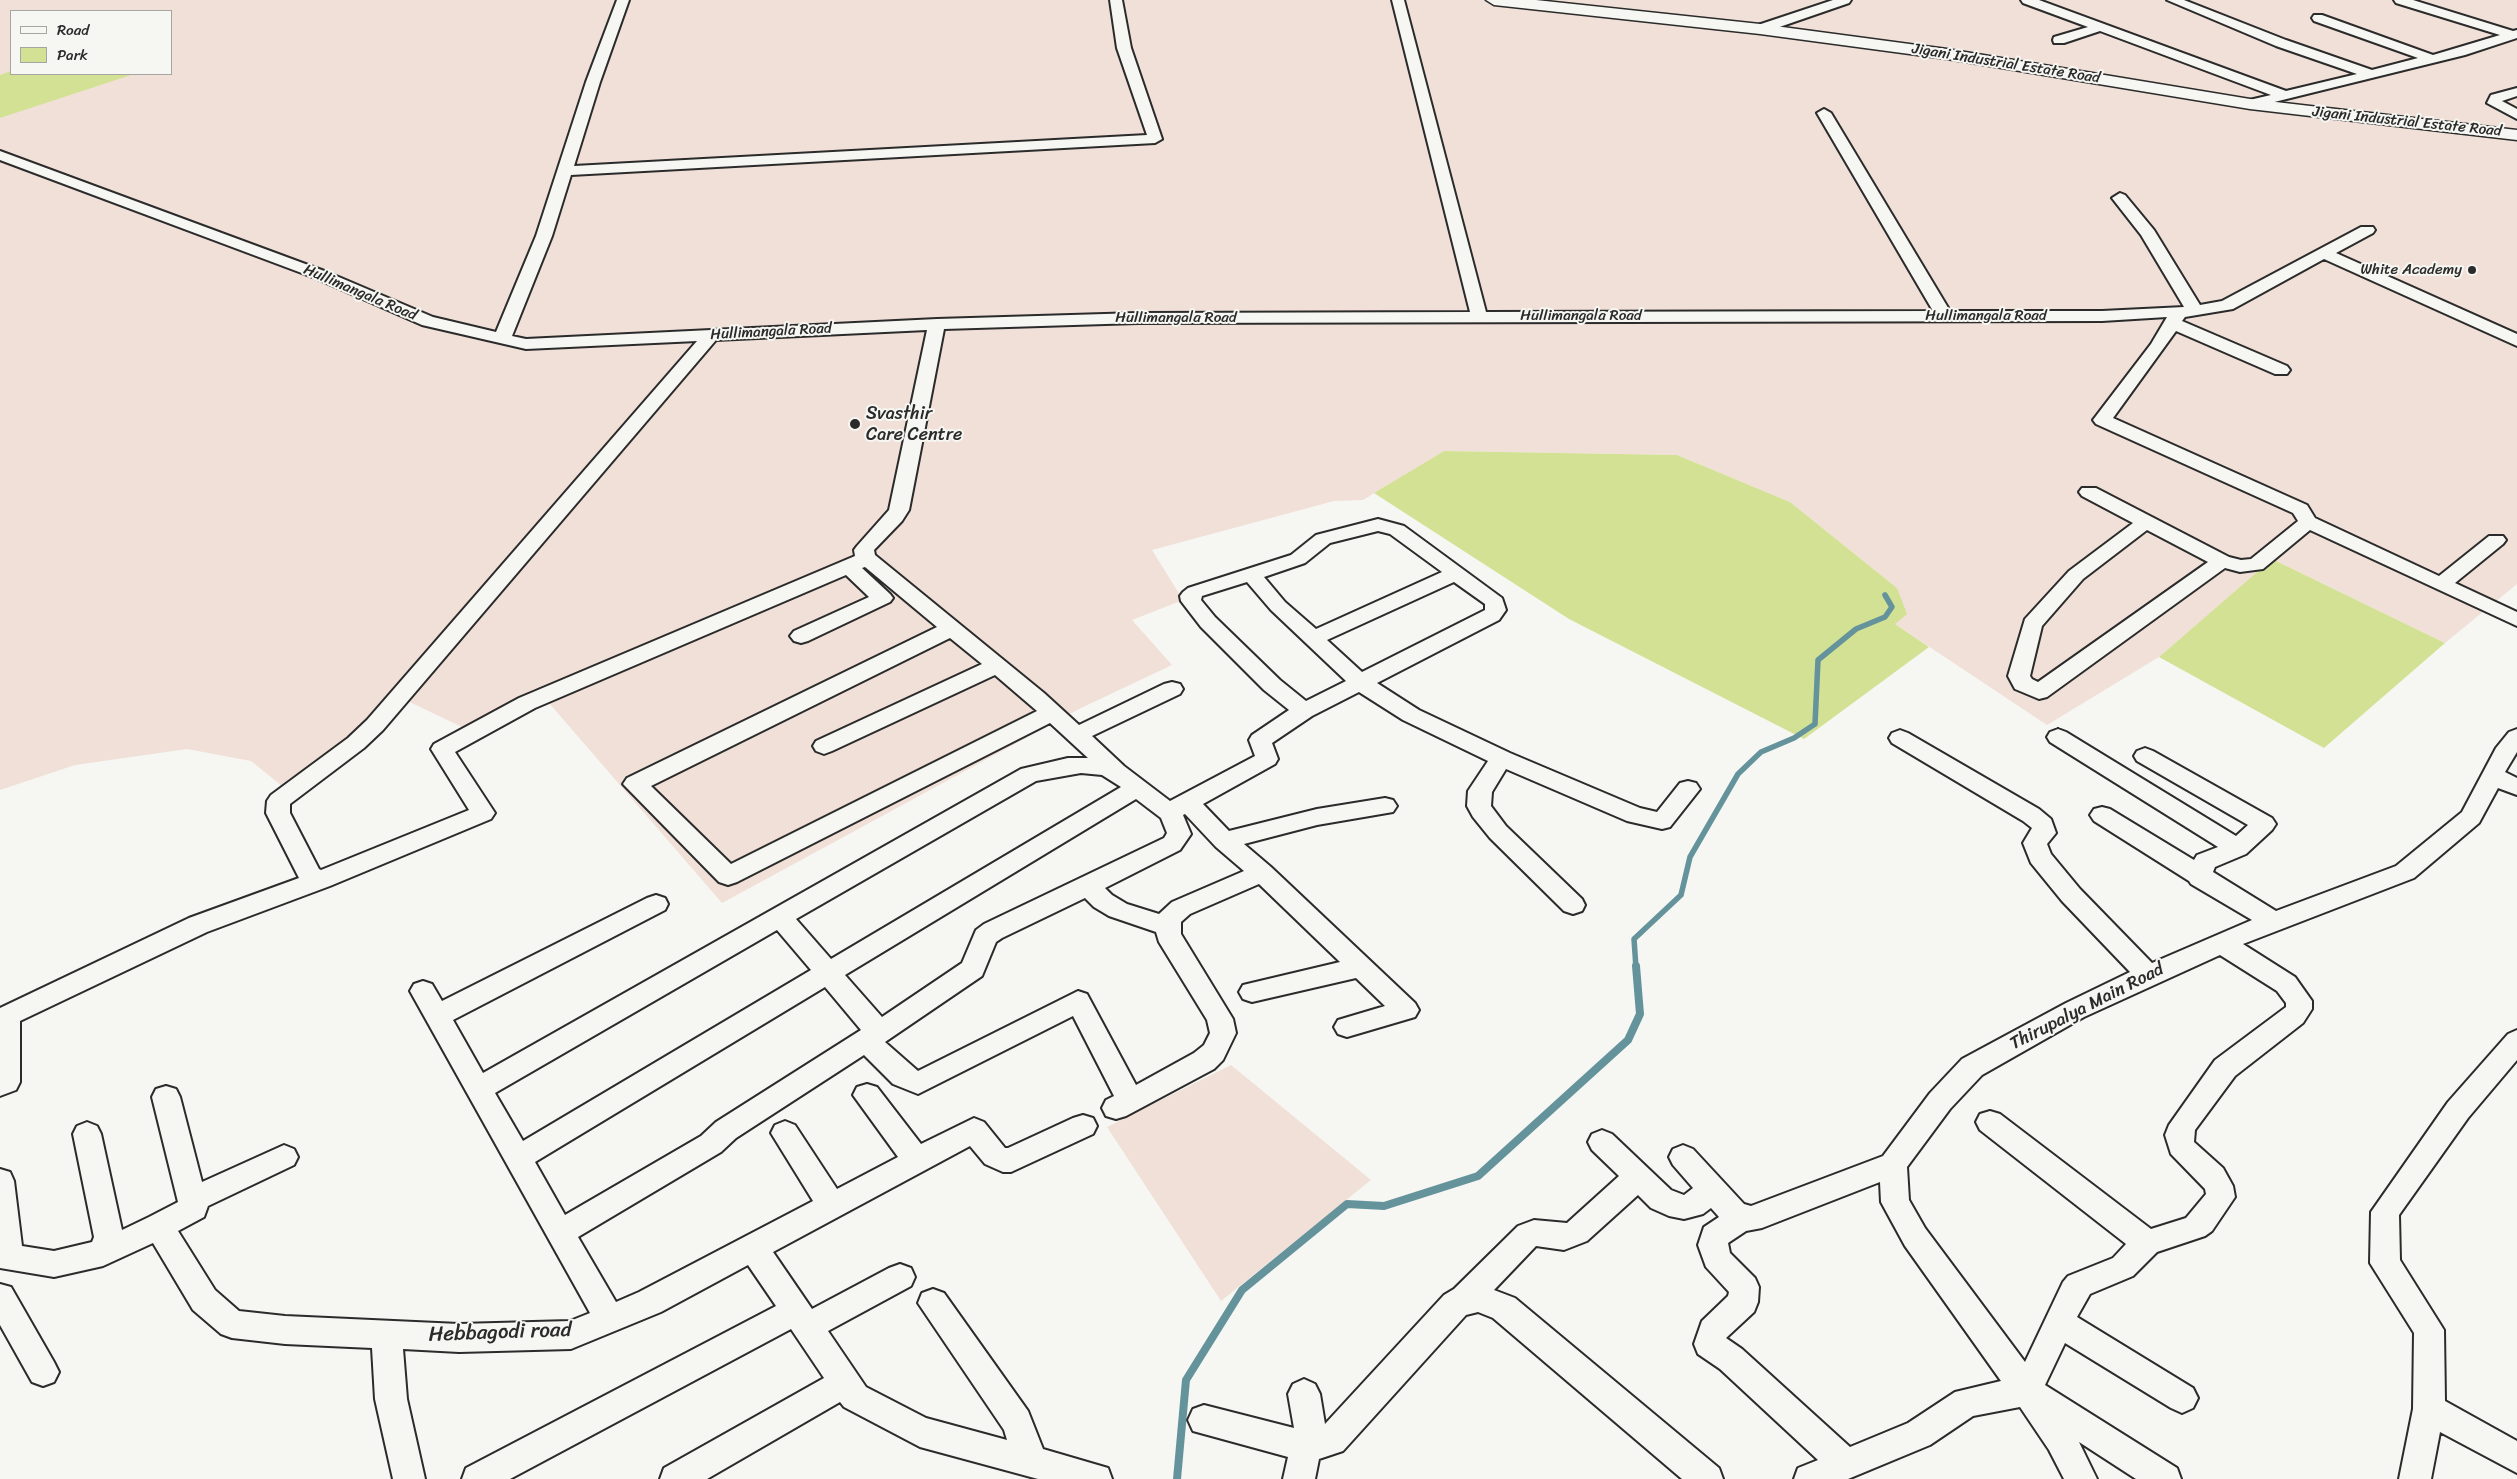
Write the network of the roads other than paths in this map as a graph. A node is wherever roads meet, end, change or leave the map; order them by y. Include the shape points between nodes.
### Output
1 (623, 0) edge
2 (1116, 0) edge
3 (1398, 0) edge
4 (1494, 0) edge
5 (1844, 0) edge
6 (2027, 0) edge
7 (2173, 0) edge
8 (2400, 0) edge
9 (2318, 18) dead end
10 (2100, 27) junction
11 (1760, 28) junction
12 (2514, 34) edge
13 (2059, 40) dead end
14 (2432, 59) junction
15 (2371, 74) junction
16 (2517, 92) edge
17 (2285, 96) junction
18 (2250, 104) junction
19 (1824, 113) dead end
20 (2517, 115) edge
21 (2339, 116) junction
22 (2517, 135) edge
23 (2517, 140) edge
24 (0, 155) edge
25 (565, 171) junction
26 (2120, 198) dead end
27 (2367, 230) dead end
28 (2323, 253) junction
29 (1479, 316) junction
30 (1944, 316) junction
31 (2182, 316) junction
32 (937, 324) junction
33 (712, 334) junction
34 (502, 339) junction
35 (2517, 341) edge
36 (2281, 370) dead end
37 (2089, 492) dead end
38 (2146, 522) junction
39 (2308, 522) junction
40 (2496, 540) dead end
41 (2222, 561) junction
42 (858, 563) junction
43 (1457, 573) junction
44 (1251, 574) junction
45 (2441, 584) junction
46 (2517, 620) edge
47 (951, 629) junction
48 (801, 636) dead end
49 (1312, 639) junction
50 (996, 666) junction
51 (1360, 682) junction
52 (1172, 689) dead end
53 (1304, 711) junction
54 (1052, 713) junction
55 (1076, 735) junction
56 (2517, 737) edge
57 (1900, 738) dead end
58 (2058, 738) dead end
59 (824, 746) dead end
60 (2145, 756) dead end
61 (1502, 758) junction
62 (1116, 772) junction
63 (2492, 776) junction
64 (2517, 787) edge
65 (1137, 788) junction
66 (1688, 789) dead end
67 (1385, 806) dead end
68 (1178, 807) junction
69 (2102, 815) dead end
70 (1224, 841) junction
71 (2238, 848) junction
72 (1262, 873) junction
73 (2200, 878) junction
74 (321, 880) junction
75 (1088, 886) junction
76 (656, 904) dead end
77 (1573, 905) dead end
78 (780, 918) junction
79 (2273, 921) junction
80 (1167, 925) junction
81 (2222, 944) junction
82 (1361, 967) junction
83 (828, 973) junction
84 (2148, 975) junction
85 (423, 990) dead end
86 (1252, 992) dead end
87 (437, 1016) junction
88 (1347, 1026) dead end
89 (873, 1036) junction
90 (2517, 1041) edge
91 (0, 1085) edge
92 (478, 1089) junction
93 (867, 1095) dead end
94 (166, 1096) dead end
95 (1990, 1122) dead end
96 (1083, 1126) dead end
97 (785, 1133) dead end
98 (87, 1134) dead end
99 (1602, 1142) dead end
100 (284, 1157) dead end
101 (1683, 1157) dead end
102 (518, 1158) junction
103 (917, 1160) junction
104 (1893, 1164) junction
105 (1638, 1176) junction
106 (0, 1181) edge
107 (1712, 1190) junction
108 (192, 1200) junction
109 (832, 1206) junction
110 (1742, 1218) junction
111 (159, 1226) junction
112 (560, 1233) junction
113 (2147, 1243) junction
114 (753, 1248) junction
115 (103, 1253) junction
116 (5, 1256) edge
117 (900, 1277) dead end
118 (0, 1297) edge
119 (1465, 1299) junction
120 (933, 1303) dead end
121 (609, 1319) junction
122 (801, 1319) junction
123 (2059, 1322) junction
124 (386, 1335) junction
125 (43, 1372) dead end
126 (845, 1382) junction
127 (2027, 1391) junction
128 (1304, 1394) dead end
129 (2182, 1398) dead end
130 (2429, 1409) junction
131 (1204, 1420) dead end
132 (1308, 1447) junction
133 (2517, 1458) edge
134 (1031, 1461) junction
135 (1844, 1463) junction
136 (409, 1479) edge
137 (478, 1479) edge
138 (676, 1479) edge
139 (1096, 1479) edge
140 (1300, 1479) edge
141 (1707, 1479) edge
142 (1810, 1479) edge
143 (2081, 1479) edge
144 (2165, 1479) edge
145 (2415, 1479) edge

1 - 25 street
2 - 25 street via 1124,48 1155,139
3 - 29 street
4 - 11 main road, Jigani Industrial Estate Road
5 - 11 street
6 - 10 street
7 - 15 street
8 - 12 street
9 - 14 street
10 - 13 street
10 - 17 street
11 - 18 main road, Jigani Industrial Estate Road via 1966,57
12 - 14 street
14 - 15 street
15 - 17 street
16 - 20 street via 2496,98 2494,103
17 - 18 street
18 - 21 main road, Jigani Industrial Estate Road
19 - 30 street
21 - 22 main road, Jigani Industrial Estate Road
21 - 23 main road, Jigani Industrial Estate Road
24 - 34 street, Hullimangala Road via 321,275 428,322
25 - 34 street via 544,236
26 - 31 street via 2148,233
27 - 28 street, Hullimangala Road
28 - 31 street, Hullimangala Road via 2227,305
28 - 35 street
29 - 30 street, Hullimangala Road
29 - 32 street, Hullimangala Road via 1138,318
30 - 31 street, Hullimangala Road
31 - 36 street
31 - 39 street via 2102,420 2300,509
32 - 33 street, Hullimangala Road
32 - 42 street via 899,510 864,550
33 - 34 street, Hullimangala Road via 526,344
33 - 74 street via 375,725 279,801 278,813 306,870
37 - 38 street
38 - 41 street
38 - 41 street via 2076,575 2032,624 2020,676 2032,690 2038,692
39 - 41 street via 2256,565 2240,566
39 - 45 street
40 - 45 street
42 - 47 street
42 - 48 street via 883,598
42 - 74 street via 527,703 442,749 483,813
43 - 44 street via 1397,530 1378,525 1323,539 1302,557
43 - 49 street
43 - 51 street via 1491,598 1497,606 1492,615
44 - 49 street
44 - 53 street via 1195,592 1190,596 1191,601 1228,643
45 - 46 street
47 - 50 street
47 - 54 street via 635,784 728,876
49 - 51 street
50 - 54 street
50 - 59 street
51 - 53 street
51 - 61 street via 1411,715
52 - 55 street
53 - 68 street via 1260,740 1267,759
54 - 55 street
55 - 62 street
56 - 63 street, Thirupalya Main Road
57 - 84 street via 2043,825 2044,833 2035,843 2040,857 2071,895
58 - 71 street
60 - 71 street via 2264,824
61 - 66 street via 1635,815 1662,821
61 - 77 street via 1480,791 1479,806 1498,832
62 - 65 street
62 - 78 street via 1081,764 1029,775
63 - 64 street
63 - 79 street, Thirupalya Main Road via 2471,817 2405,872
65 - 68 street
65 - 83 street
67 - 70 street via 1317,817
68 - 70 street
68 - 75 street via 1176,822 1179,834 1172,844
69 - 73 street
70 - 72 street
71 - 73 street via 2206,861
72 - 80 street via 1181,908
72 - 82 street
73 - 79 street
74 - 91 street via 198,925 7,1016 6,1082
75 - 80 street via 1118,910
75 - 89 street via 993,931 985,937 973,969
76 - 87 street
78 - 83 street
78 - 92 street
79 - 81 street, Thirupalya Main Road
80 - 89 street via 1168,934 1220,1019 1223,1032 1214,1052 1204,1061 1123,1104 1078,1001 918,1083 904,1076
81 - 84 street, Thirupalya Main Road
81 - 113 street via 2286,984 2298,1001 2299,1009 2225,1068 2183,1125 2180,1134 2182,1146 2213,1177 2221,1197 2195,1227
82 - 86 street
82 - 88 street via 1406,1010
83 - 89 street
83 - 102 street
84 - 104 street, Thirupalya Main Road via 2075,1010 1972,1067 1940,1101
85 - 87 street
87 - 92 street
89 - 112 street via 726,1130 711,1144
90 - 130 street via 2458,1110 2385,1212 2385,1263 2429,1330
92 - 102 street
93 - 103 street
94 - 108 street
95 - 113 street
96 - 103 street, Hebbagodi road via 1011,1160 995,1156 974,1130
97 - 109 street
98 - 115 street via 109,1237
99 - 105 street
100 - 108 street
101 - 107 street
102 - 112 street
103 - 109 street, Hebbagodi road
104 - 110 street via 1760,1216
104 - 127 street via 1895,1202 1907,1223
105 - 107 street via 1661,1199 1676,1206 1693,1205
105 - 119 street via 1577,1232 1564,1237 1528,1235
106 - 116 street
107 - 110 street via 1734,1214
108 - 111 street via 194,1208
109 - 114 street, Hebbagodi road
110 - 135 street via 1714,1236 1713,1245 1719,1262 1744,1287 1743,1302 1713,1331 1709,1344 1731,1359
111 - 115 street
111 - 124 street, Hebbagodi road via 204,1300 232,1324
112 - 121 street
113 - 123 street via 2124,1267 2079,1285 2070,1296
114 - 121 street, Hebbagodi road via 650,1302
114 - 122 street
115 - 116 street via 54,1264
117 - 122 street
118 - 125 street
119 - 132 street via 1455,1305 1332,1440
119 - 141 street via 1478,1298 1504,1308
120 - 134 street via 1017,1422
121 - 124 street, Hebbagodi road via 571,1335 459,1338
122 - 126 street
122 - 137 street
123 - 127 street
123 - 129 street
124 - 136 street via 391,1400
126 - 134 street via 855,1397 920,1432
126 - 138 street
127 - 135 street via 1966,1402 1919,1434
127 - 143 street via 2060,1439
127 - 144 street
128 - 132 street via 1310,1427
130 - 133 street
130 - 145 street
131 - 132 street
132 - 140 street
134 - 139 street
135 - 142 street

